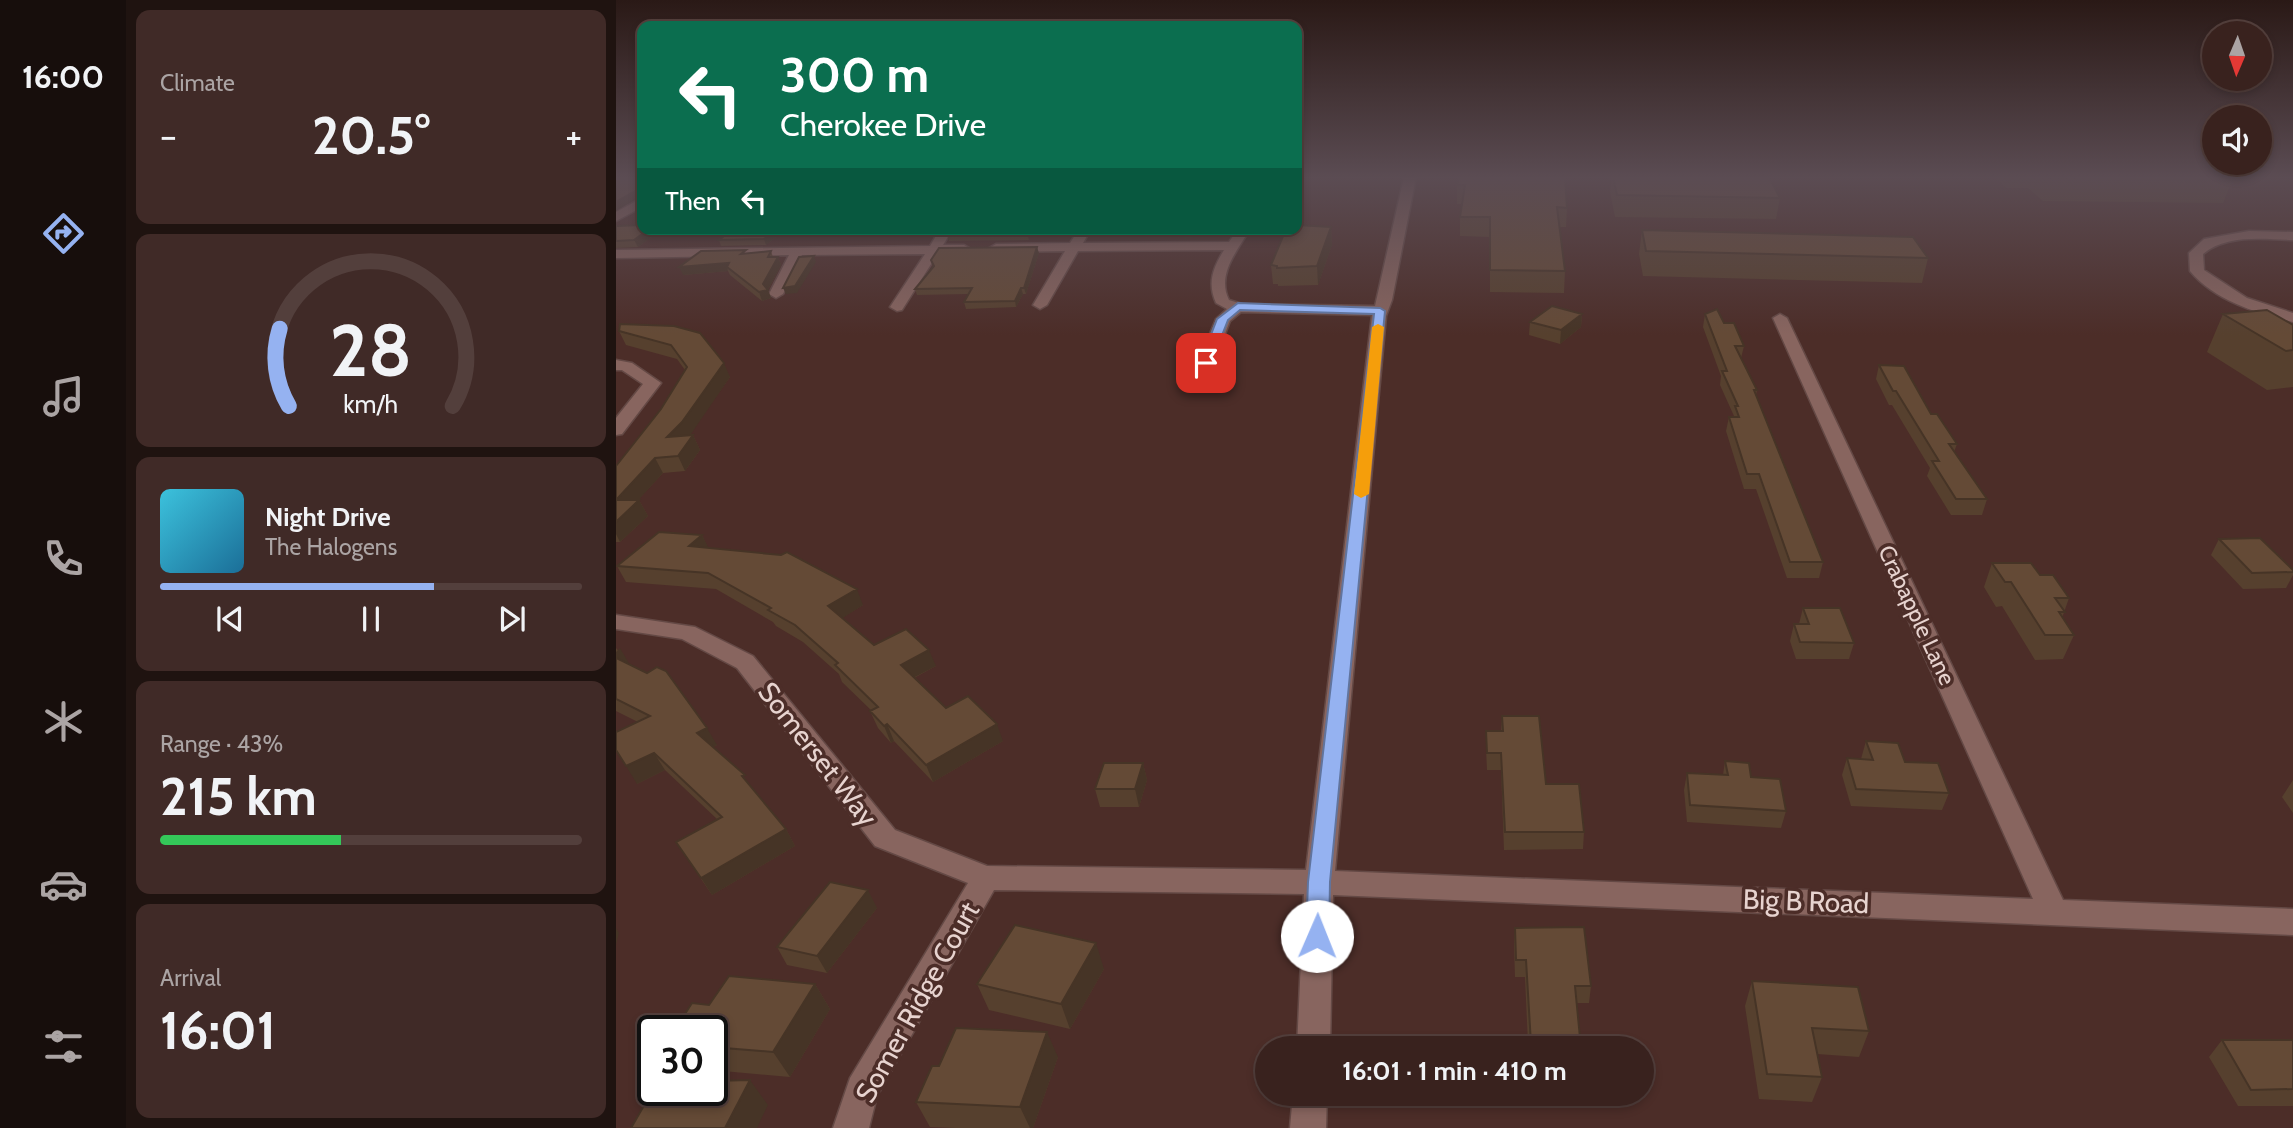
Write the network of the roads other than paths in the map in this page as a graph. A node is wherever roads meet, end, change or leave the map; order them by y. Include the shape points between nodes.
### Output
1 (1398, 230) edge
2 (943, 235) edge
3 (1081, 235) edge
4 (1240, 235) edge
5 (2293, 236) edge
6 (1075, 246) junction
7 (1234, 246) junction
8 (932, 250) junction
9 (797, 252) junction
10 (616, 254) edge
11 (635, 254) junction
12 (616, 269) edge
13 (776, 294) dead end
14 (1040, 305) dead end
15 (897, 307) dead end
16 (1238, 307) junction
17 (2261, 310) junction
18 (1380, 311) junction
19 (1780, 318) dead end
20 (2236, 318) edge
21 (2293, 318) edge
22 (1206, 363) dead end
23 (616, 365) edge
24 (616, 430) edge
25 (616, 622) edge
26 (986, 878) junction
27 (1319, 882) junction
28 (2053, 911) junction
29 (2293, 922) edge
30 (1313, 1036) edge
31 (1309, 1106) edge
32 (852, 1128) edge
33 (1308, 1128) edge

1 - 18 street
2 - 8 street
3 - 6 street
4 - 7 street
5 - 17 street via 2249,235 2209,242 2196,253 2197,271 2214,287
6 - 7 street
6 - 8 street
6 - 14 street
7 - 16 street via 1215,292 1223,303
8 - 9 street
8 - 15 street
9 - 11 street
9 - 13 street
10 - 11 street
11 - 12 street
16 - 18 street
16 - 22 street via 1223,319
17 - 20 street
17 - 21 street
18 - 27 street
19 - 28 street, Crabapple Lane
23 - 24 street via 653,383
25 - 26 street, Somerset Way via 687,632 745,662 885,838
26 - 27 street, Somerset Way
26 - 32 street, Somer Ridge Court via 862,1090
27 - 28 street, Big B Road
27 - 30 street
28 - 29 street, Big B Road
31 - 33 street

